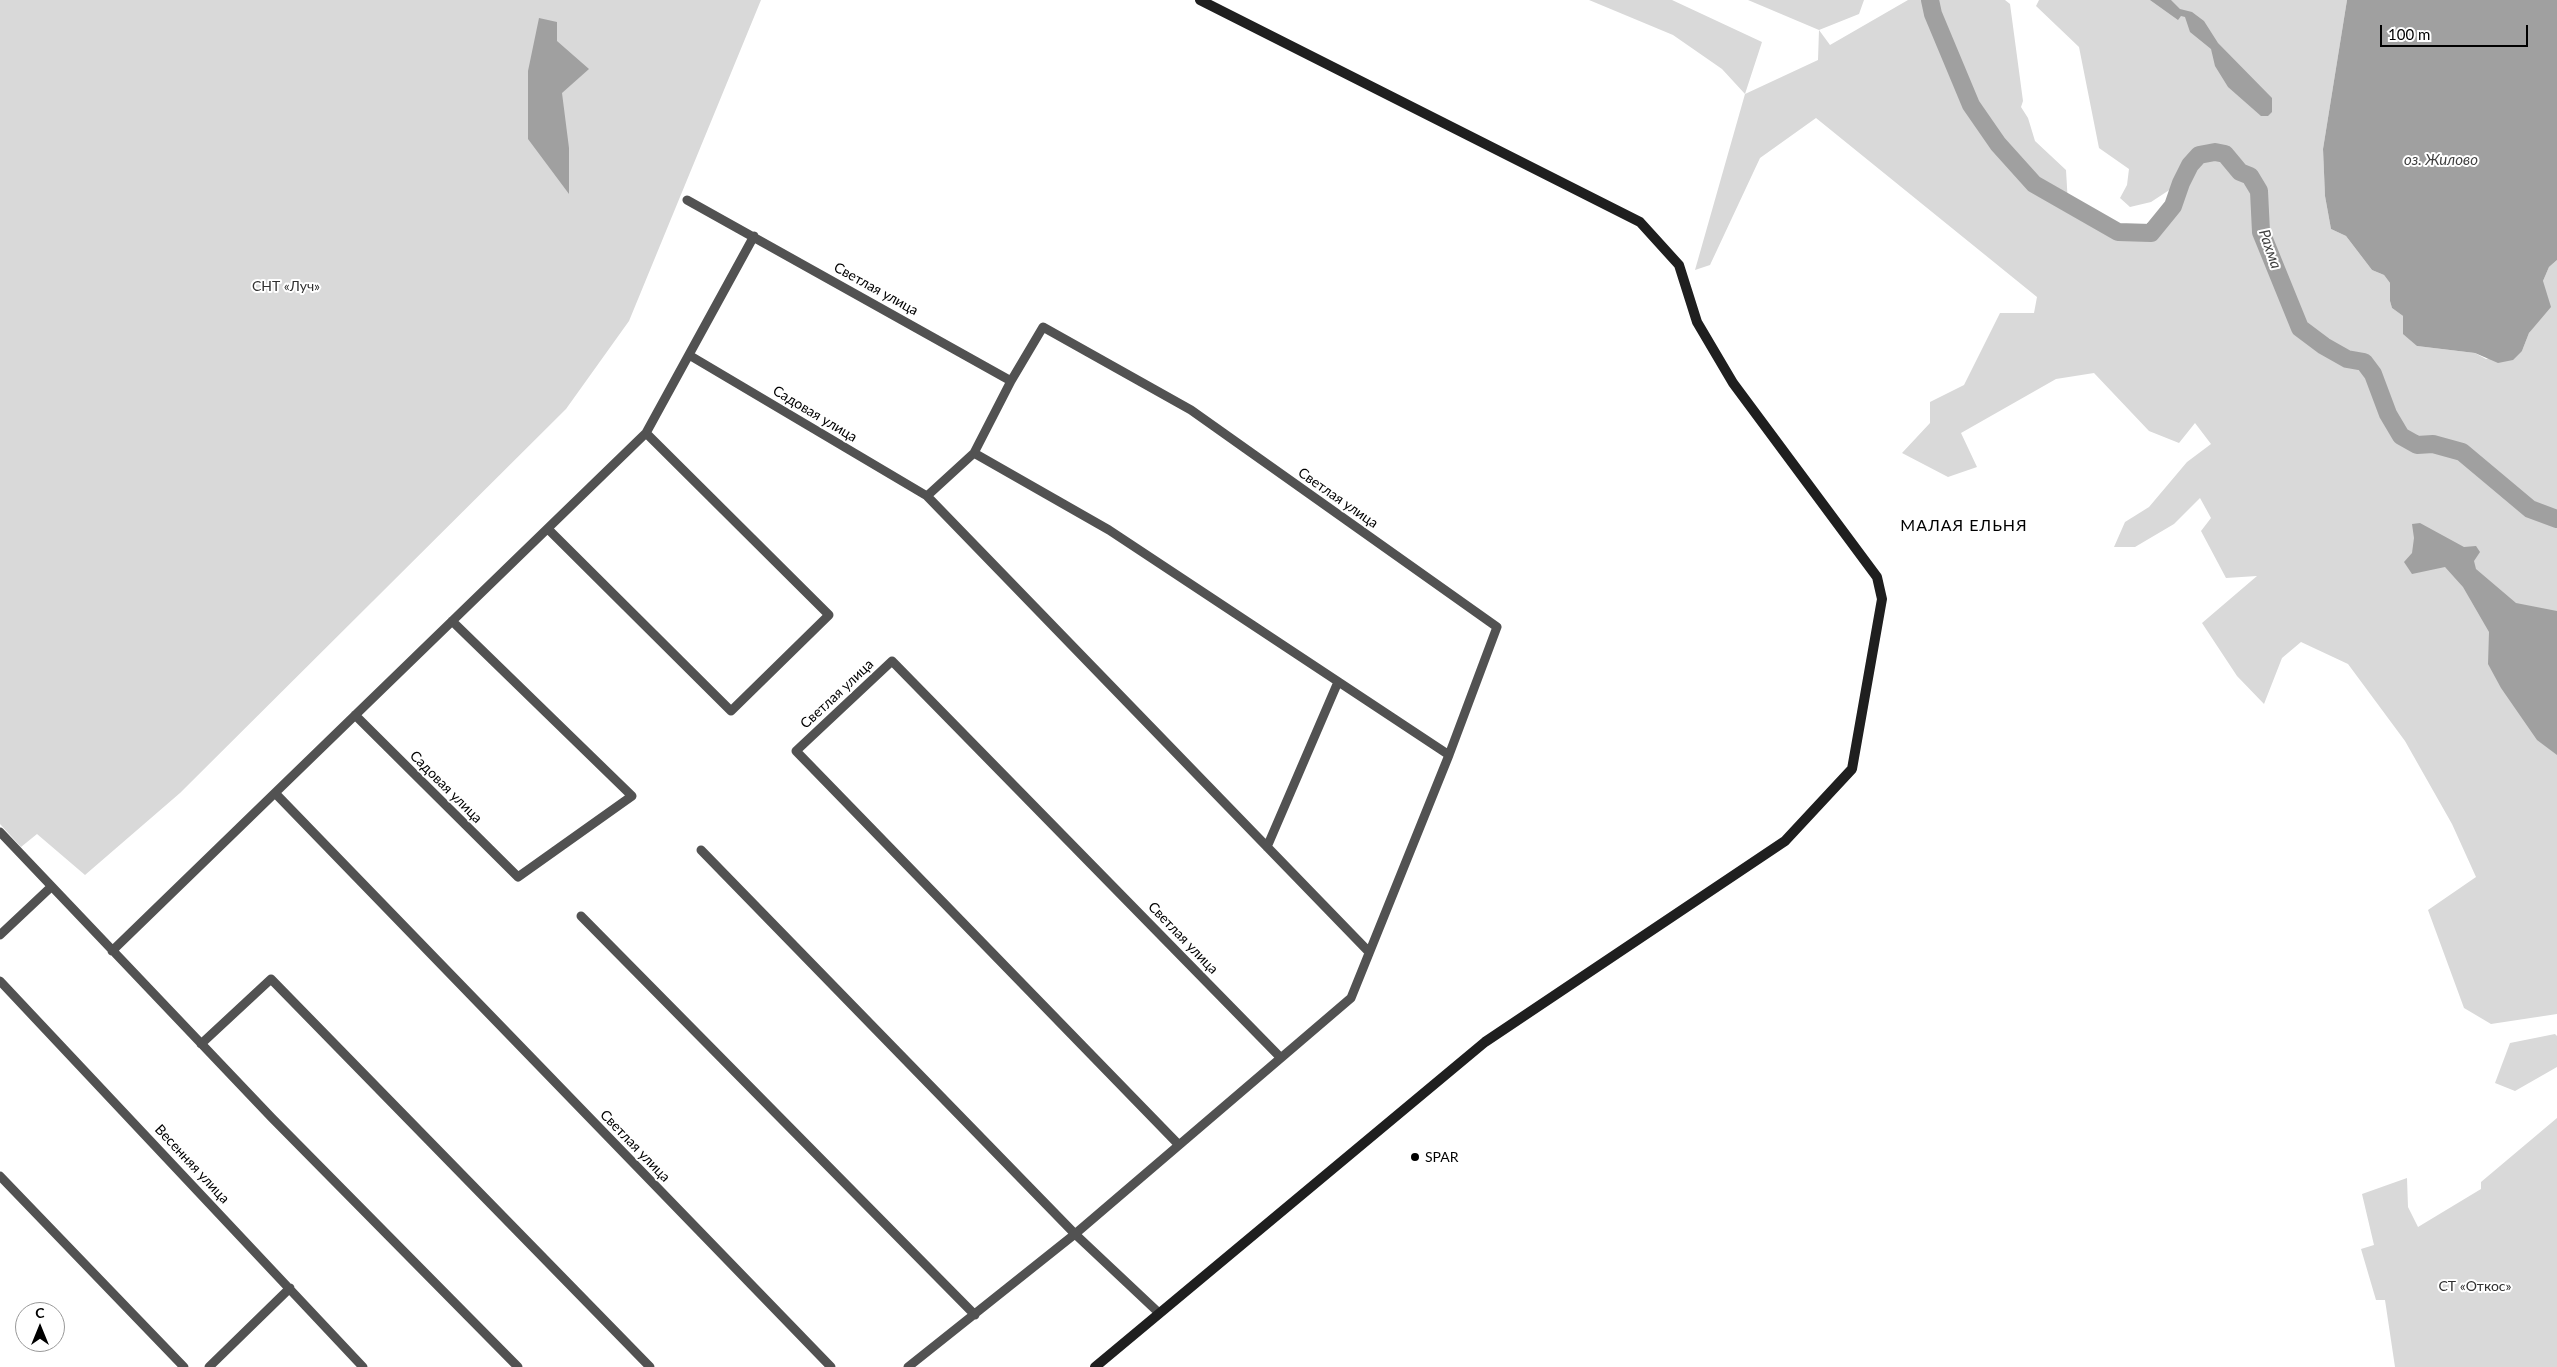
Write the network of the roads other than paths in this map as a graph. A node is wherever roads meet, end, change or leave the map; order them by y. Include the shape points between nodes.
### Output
1 (1200, 0) edge
2 (687, 200) dead end
3 (754, 236) junction
4 (689, 355) junction
5 (1011, 381) junction
6 (646, 433) junction
7 (974, 453) junction
8 (927, 496) junction
9 (548, 528) junction
10 (452, 621) junction
11 (1338, 682) junction
12 (355, 716) junction
13 (1449, 755) junction
14 (275, 793) junction
15 (0, 832) edge
16 (1267, 847) junction
17 (701, 850) dead end
18 (51, 887) junction
19 (581, 916) dead end
20 (0, 935) edge
21 (112, 950) junction
22 (1369, 952) junction
23 (0, 981) edge
24 (201, 1044) junction
25 (1281, 1058) junction
26 (1179, 1145) junction
27 (0, 1176) edge
28 (1075, 1234) junction
29 (290, 1288) junction
30 (1159, 1313) junction
31 (975, 1315) junction
32 (184, 1367) edge
33 (209, 1367) edge
34 (363, 1367) edge
35 (518, 1367) edge
36 (650, 1367) edge
37 (831, 1367) edge
38 (908, 1367) edge
39 (1095, 1367) edge

1 - 30 street via 1640,222 1678,265 1697,322 1733,383 1877,577 1882,598 1852,769 1785,842 1484,1042
2 - 3 street, Светлая улица
3 - 4 street
3 - 5 street, Светлая улица
4 - 6 street
4 - 8 street, Садовая улица
5 - 7 street
5 - 13 street, Светлая улица via 1043,327 1191,410 1497,627
6 - 9 street
6 - 9 street via 829,615 731,710
7 - 8 street
7 - 11 street via 1109,530
8 - 16 street
9 - 10 street
10 - 12 street
10 - 12 street, Садовая улица via 632,796 518,877
11 - 13 street
11 - 16 street
12 - 14 street
13 - 22 street, Светлая улица
14 - 21 street
14 - 37 street, Светлая улица
15 - 18 street
16 - 22 street
17 - 28 street
18 - 20 street
18 - 21 street
19 - 31 street
21 - 24 street
22 - 25 street, Светлая улица via 1351,998
23 - 29 street, Весенняя улица
24 - 35 street
24 - 36 street via 271,979
25 - 26 street, Светлая улица
25 - 26 street, Светлая улица via 892,661 796,751
26 - 28 street, Светлая улица
27 - 32 street
28 - 30 street
28 - 31 street, Светлая улица
29 - 33 street
29 - 34 street, Весенняя улица
30 - 39 street
31 - 38 street, Светлая улица

